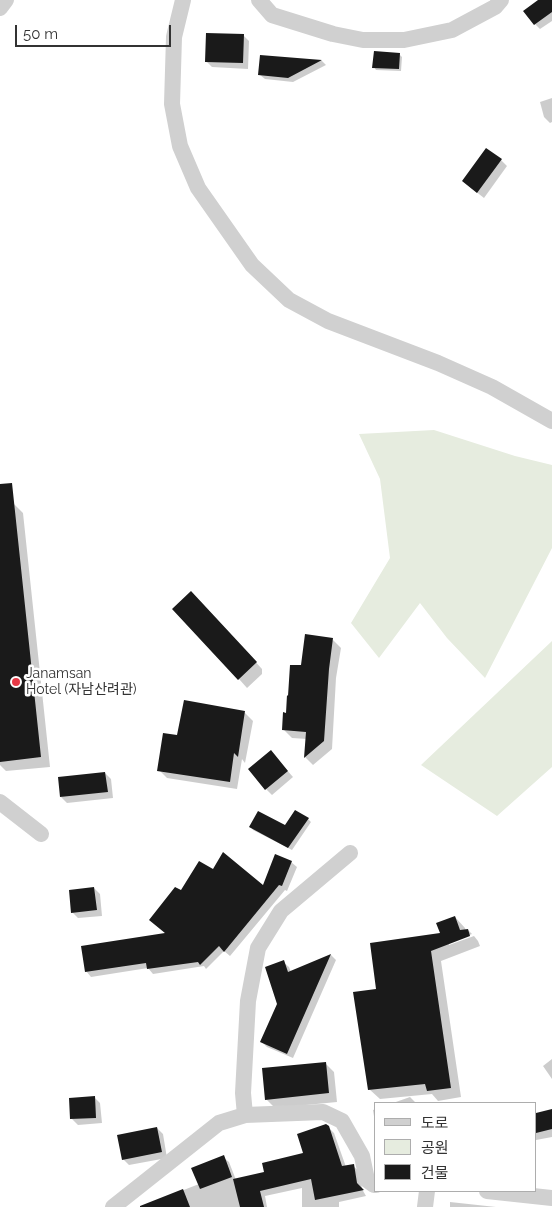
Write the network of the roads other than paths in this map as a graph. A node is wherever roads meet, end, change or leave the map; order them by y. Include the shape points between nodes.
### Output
1 (6, 0) edge
2 (183, 0) edge
3 (259, 0) edge
4 (500, 0) edge
5 (0, 8) edge
6 (552, 421) edge
7 (0, 802) edge
8 (41, 834) dead end
9 (350, 853) dead end
10 (245, 1115) junction
11 (374, 1185) edge
12 (427, 1192) edge
13 (496, 1192) edge
14 (552, 1198) edge
15 (113, 1207) edge
16 (425, 1207) edge

1 - 5 street
2 - 6 street via 174,37 172,104 180,146 198,188 252,265 289,300 328,321 492,387
3 - 4 street via 272,15 333,34 362,40 404,40 452,30 495,7
7 - 8 street
9 - 10 street via 281,911 258,948 248,1001 243,1093
10 - 11 street via 323,1112 342,1121 362,1156 367,1180
10 - 15 street via 219,1123
12 - 16 street
13 - 14 street

